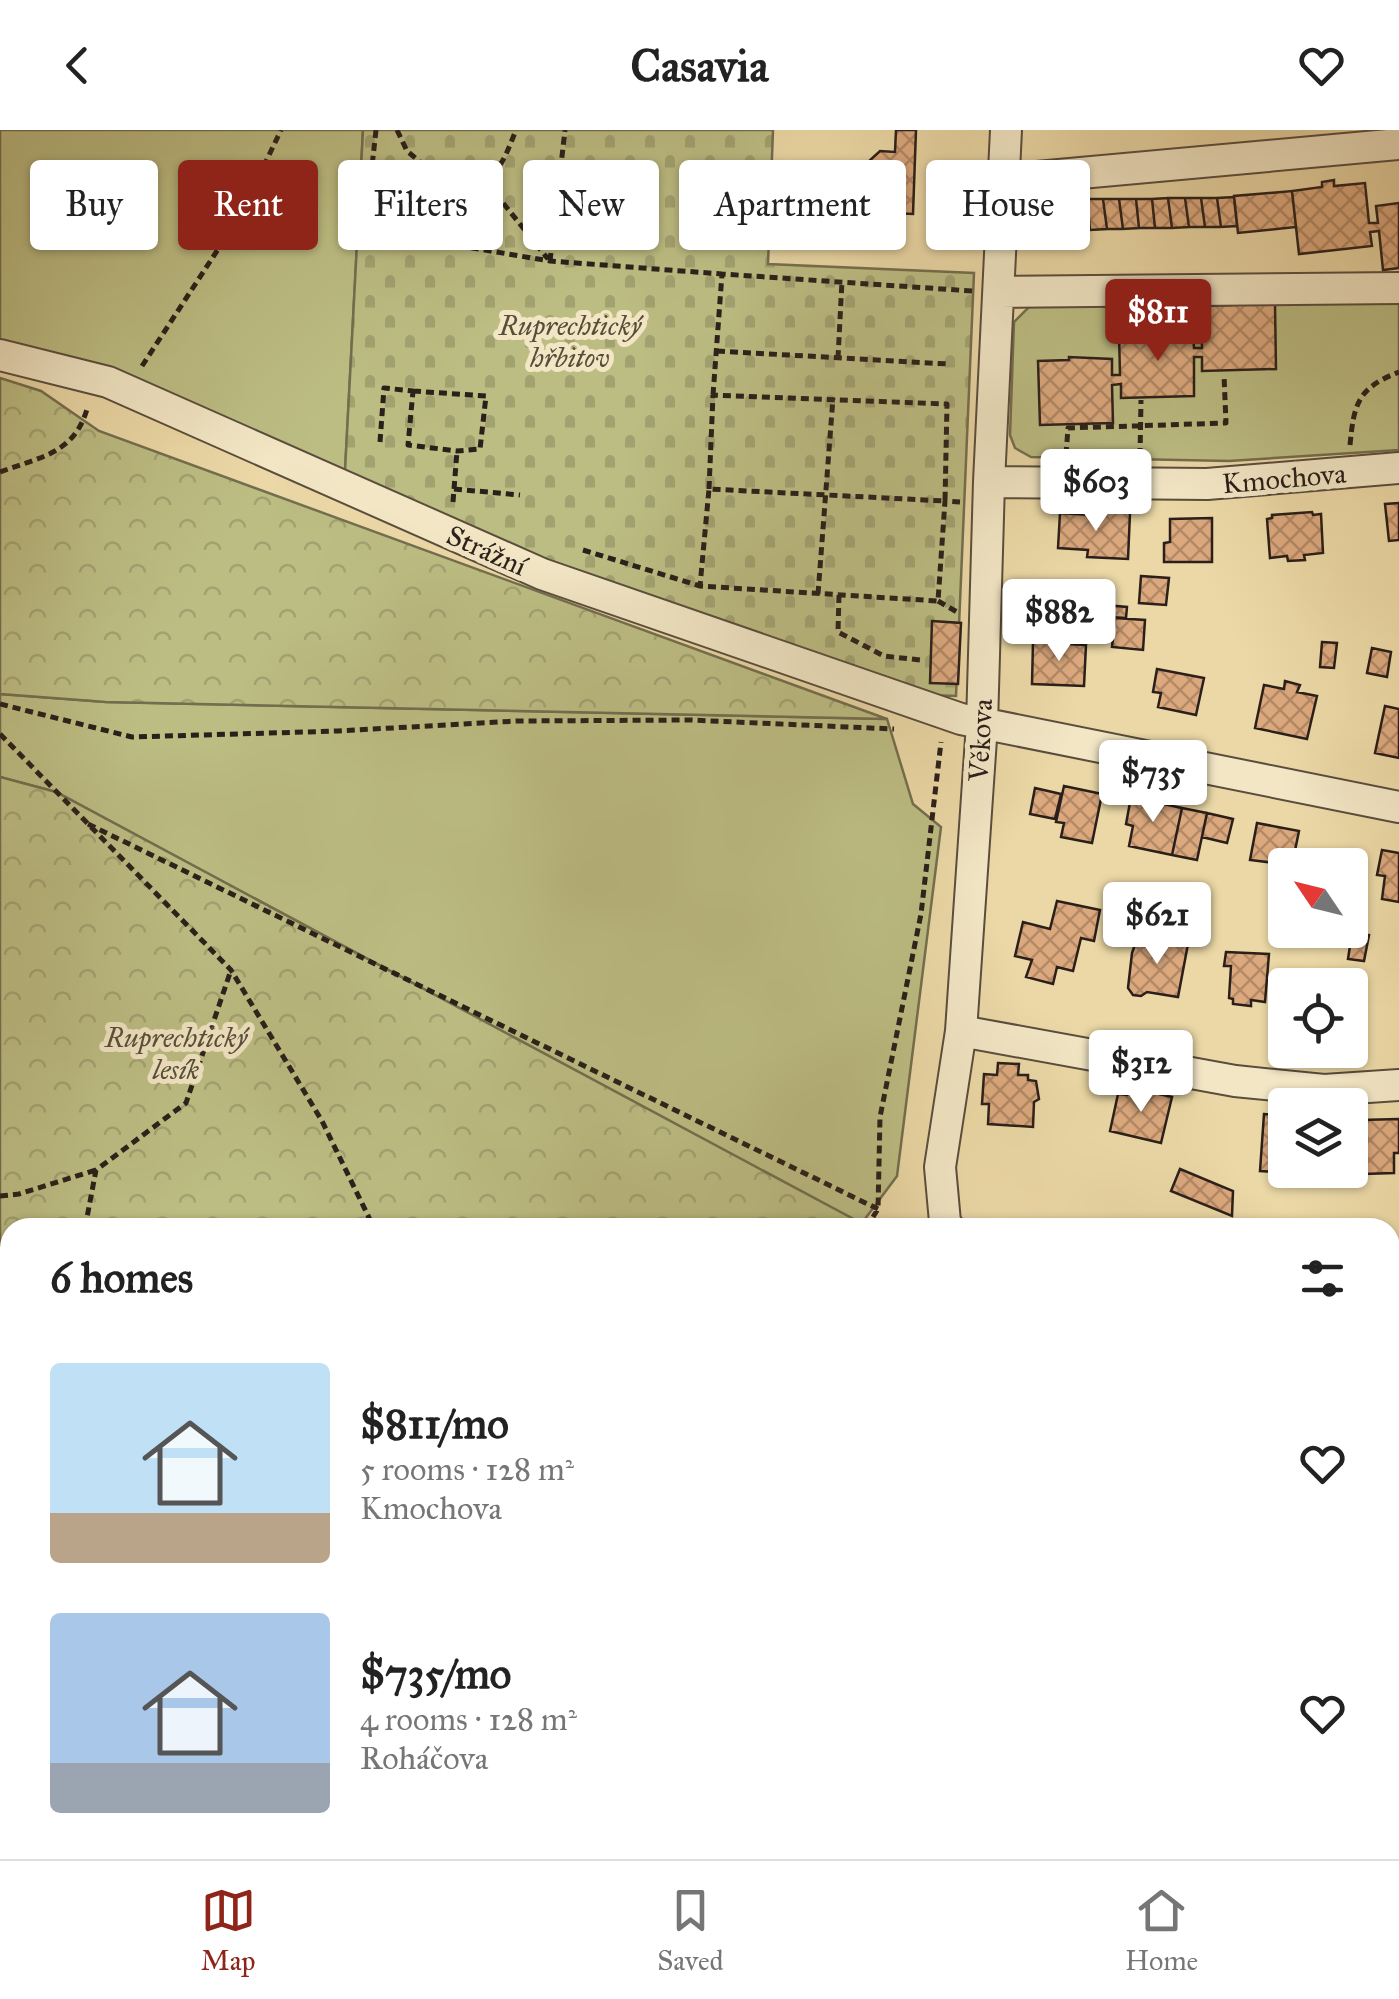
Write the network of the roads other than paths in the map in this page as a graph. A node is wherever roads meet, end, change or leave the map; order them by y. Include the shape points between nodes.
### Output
1 (1006, 130) edge
2 (1399, 144) edge
3 (1005, 160) edge
4 (1090, 172) edge
5 (1002, 250) edge
6 (1399, 288) edge
7 (1000, 292) junction
8 (0, 356) edge
9 (1399, 468) edge
10 (988, 492) junction
11 (971, 722) junction
12 (1399, 807) edge
13 (961, 1031) junction
14 (1399, 1085) edge
15 (945, 1218) edge

1 - 3 street, Věkova
2 - 4 street
5 - 7 street, Věkova
6 - 7 street
7 - 10 street, Věkova
8 - 11 street, Strážní via 128,390 542,574
9 - 10 street, Kmochova
10 - 11 street, Věkova
11 - 12 street, Strážní
11 - 13 street, Věkova
13 - 14 street via 1234,1081 1324,1090
13 - 15 street, Věkova via 940,1167

